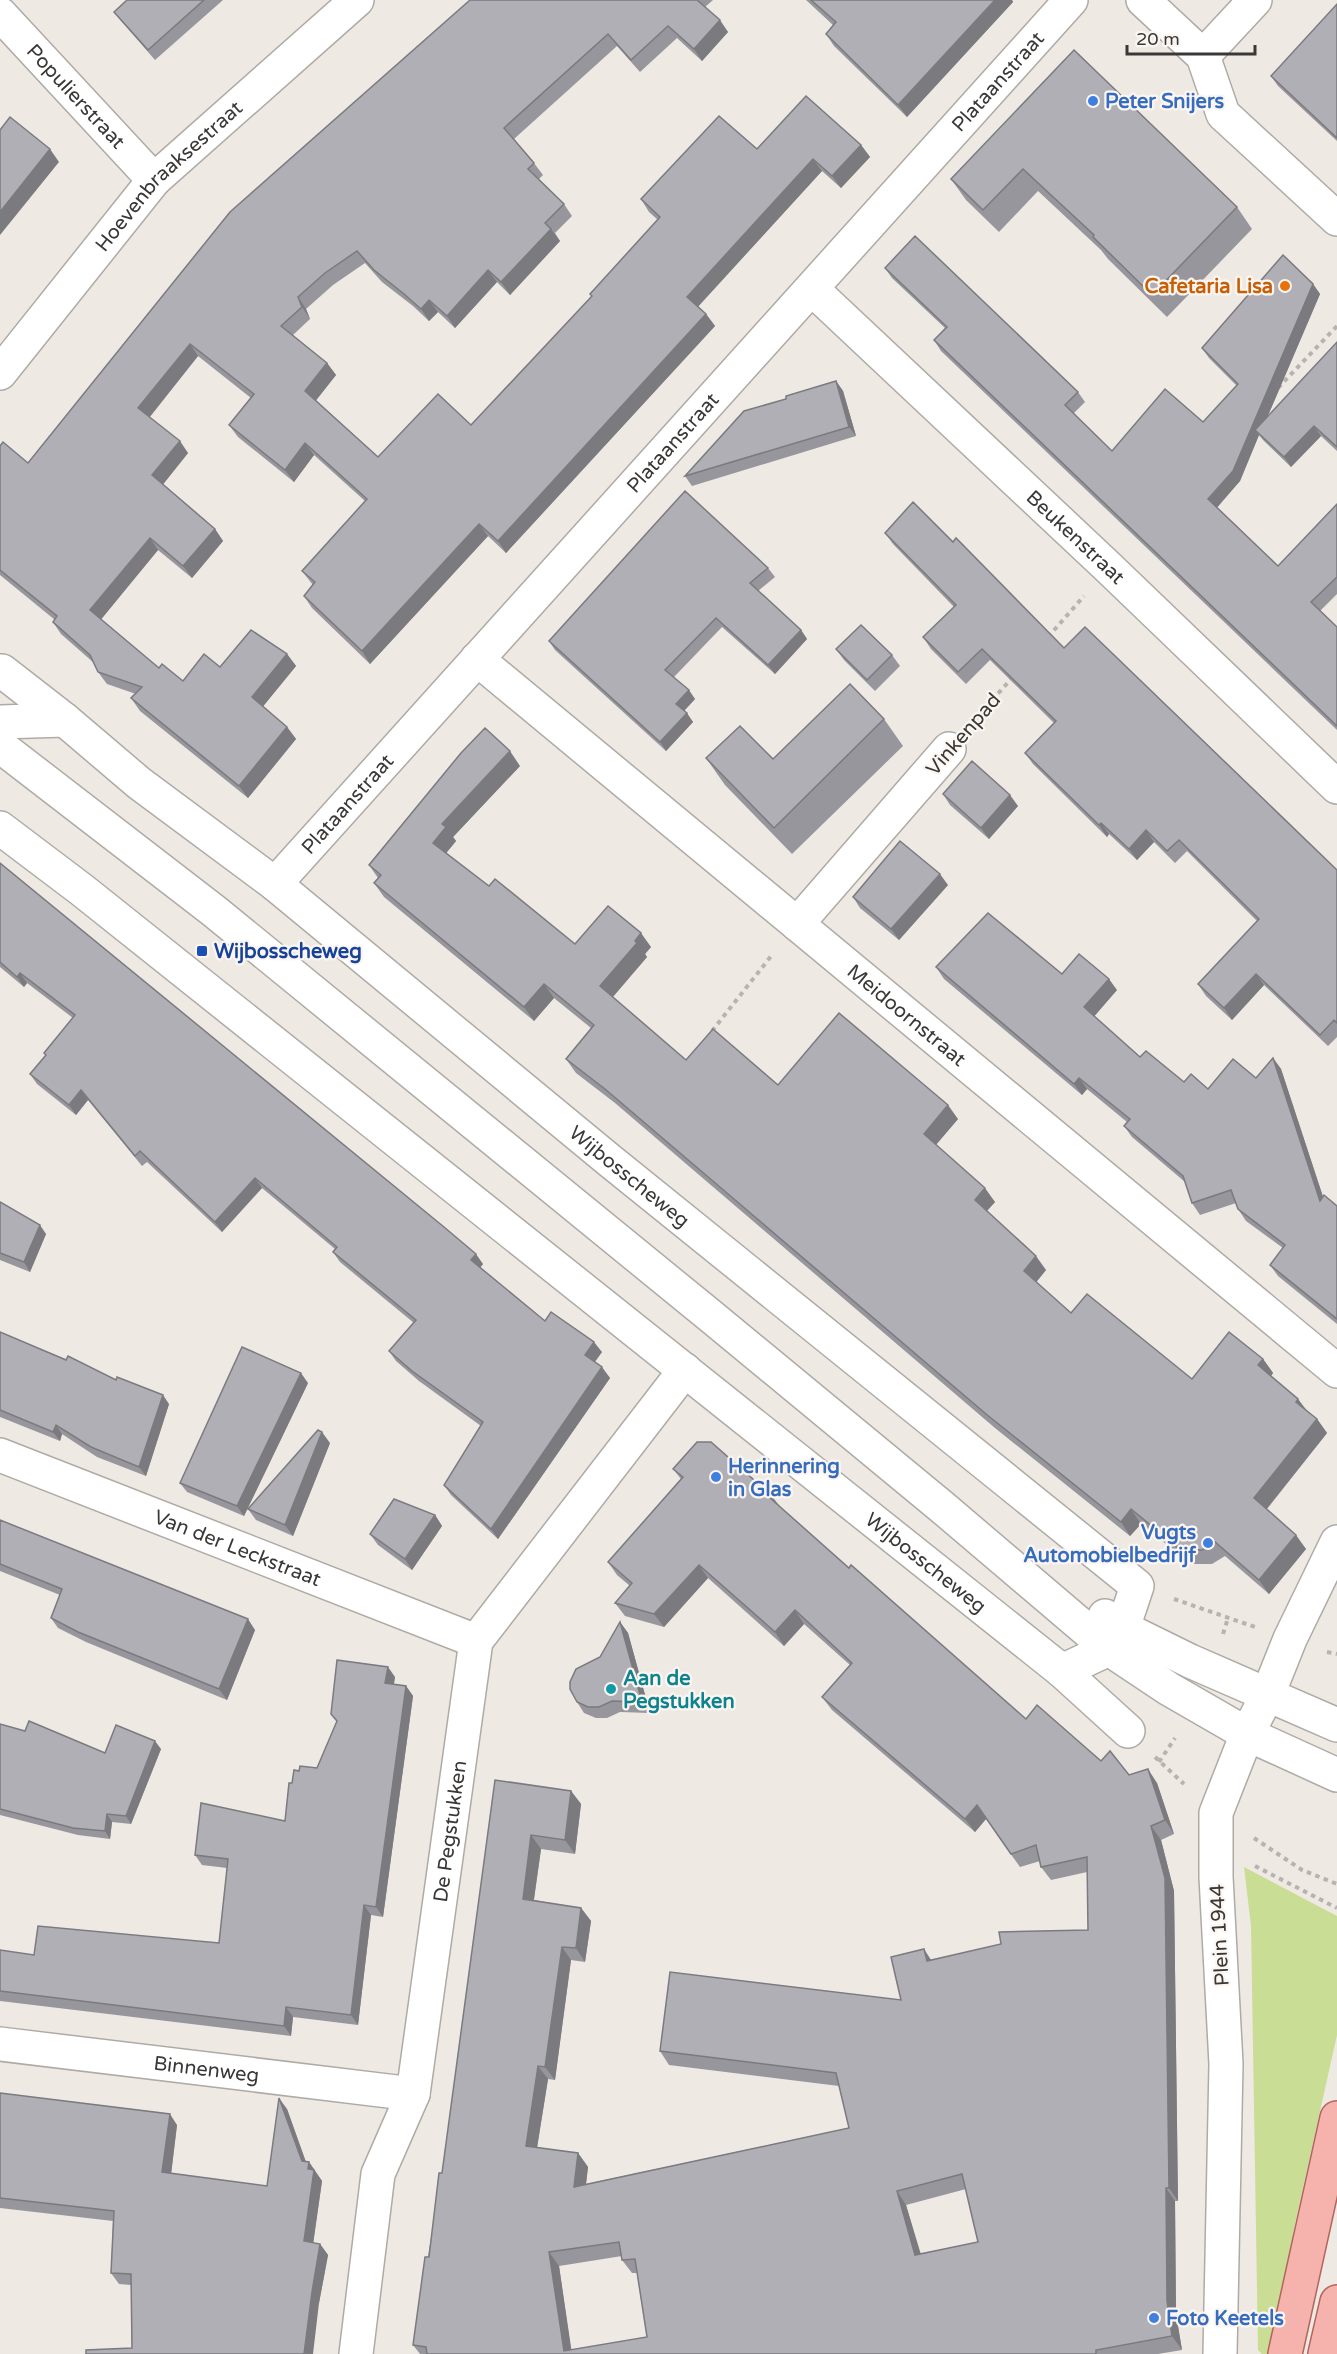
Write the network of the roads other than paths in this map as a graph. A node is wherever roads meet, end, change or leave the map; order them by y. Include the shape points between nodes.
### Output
1 (357, 0) edge
2 (1071, 0) edge
3 (1143, 0) edge
4 (1255, 0) edge
5 (0, 14) edge
6 (1203, 56) junction
7 (154, 180) junction
8 (1337, 219) edge
9 (812, 289) junction
10 (0, 373) edge
11 (477, 659) junction
12 (2, 671) dead end
13 (65, 720) junction
14 (0, 722) edge
15 (0, 746) edge
16 (949, 749) road end
17 (1337, 787) edge
18 (0, 828) edge
19 (275, 884) junction
20 (797, 924) junction
21 (685, 1371) junction
22 (1337, 1371) edge
23 (0, 1455) edge
24 (1337, 1542) edge
25 (1116, 1638) junction
26 (476, 1641) junction
27 (1062, 1671) junction
28 (1268, 1694) junction
29 (1337, 1725) edge
30 (1128, 1731) road end
31 (1247, 1734) junction
32 (1337, 1775) edge
33 (0, 2044) edge
34 (413, 2094) junction
35 (1337, 2118) edge
36 (1337, 2302) edge
37 (356, 2354) edge
38 (1220, 2354) edge
39 (1285, 2354) edge
40 (1325, 2354) edge

1 - 7 street, Hoevenbraaksestraat
2 - 9 street, Plataanstraat
3 - 6 street
4 - 6 street
5 - 7 street, Populierstraat
6 - 8 street via 1223,114
7 - 10 street, Hoevenbraaksestraat
9 - 11 street, Plataanstraat
9 - 17 street, Beukenstraat
11 - 19 street, Plataanstraat
11 - 20 street, Meidoornstraat
12 - 13 street, Wijbosscheweg
13 - 14 street
13 - 19 street, Wijbosscheweg via 139,783
15 - 25 street via 214,911 942,1506
16 - 20 street, Vinkenpad
18 - 21 street, Wijbosscheweg
19 - 25 street, Wijbosscheweg via 609,1160 1137,1586
20 - 22 street, Meidoornstraat
21 - 26 street, De Pegstukken
21 - 27 street, Wijbosscheweg
23 - 26 street, Van der Leckstraat
24 - 28 street, Plein 1944
25 - 27 street
25 - 28 street via 1190,1661
25 - 31 street via 1169,1689
26 - 34 street, De Pegstukken
27 - 30 street, Wijbosscheweg
28 - 29 street
28 - 31 street, Plein 1944
31 - 32 street
31 - 38 street, Plein 1944 via 1216,1813 1226,2064
33 - 34 street, Binnenweg
34 - 37 street, De Pegstukken via 378,2174
35 - 39 main road
36 - 40 main road

